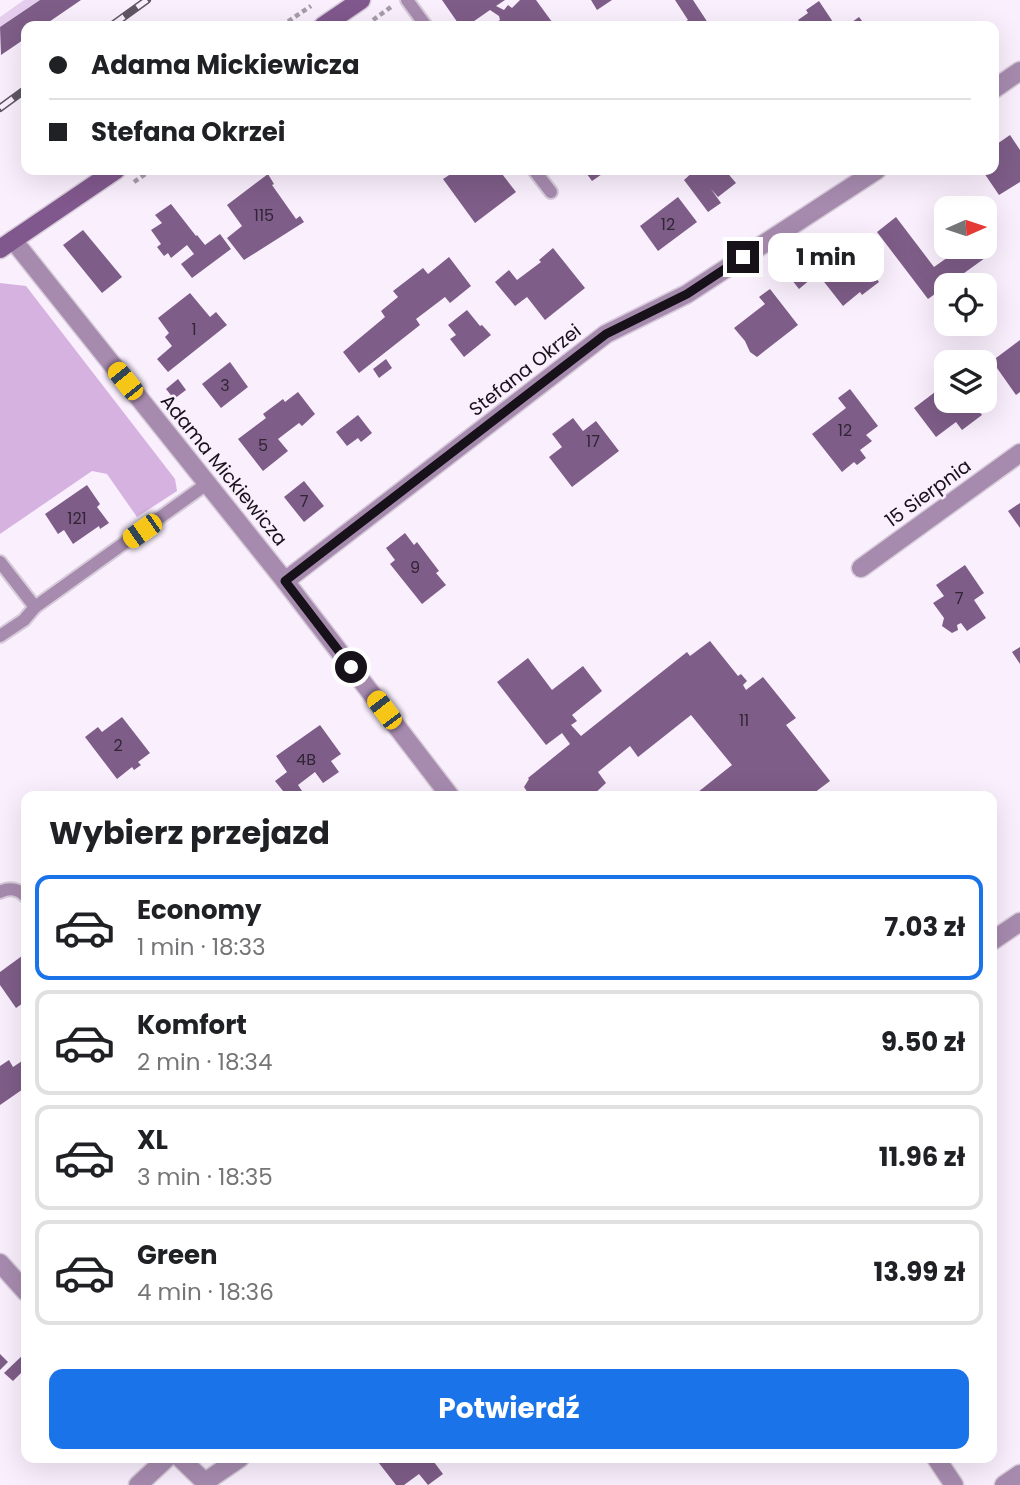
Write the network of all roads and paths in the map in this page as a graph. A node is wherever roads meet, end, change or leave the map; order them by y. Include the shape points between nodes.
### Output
1 (362, 0) edge
2 (401, 0) edge
3 (407, 0) edge
4 (312, 6) dead end
5 (289, 21) edge
6 (330, 21) edge
7 (370, 21) edge
8 (422, 21) edge
9 (1020, 71) edge
10 (999, 86) edge
11 (109, 175) edge
12 (538, 175) edge
13 (869, 175) edge
14 (551, 192) dead end
15 (7, 245) edge
16 (1020, 453) edge
17 (208, 483) junction
18 (0, 562) edge
19 (861, 568) dead end
20 (285, 581) junction
21 (35, 607) junction
22 (0, 636) edge
23 (446, 791) edge
24 (21, 891) edge
25 (0, 892) edge
26 (1020, 922) edge
27 (997, 938) edge
28 (0, 1263) edge
29 (21, 1286) edge
30 (162, 1463) edge
31 (185, 1463) edge
32 (233, 1463) edge
33 (939, 1463) edge
34 (1020, 1474) edge
35 (206, 1483) edge
36 (138, 1485) edge
37 (954, 1485) edge
38 (1004, 1485) edge

1 - 6 main road
2 - 7 path
3 - 8 lane
4 - 5 path
9 - 10 street
11 - 15 main road
12 - 14 lane
13 - 20 street, Stefana Okrzei via 687,294 606,334
15 - 17 street, Adama Mickiewicza
16 - 19 street, 15 Sierpnia
17 - 20 street, Adama Mickiewicza
17 - 21 lane
18 - 21 lane
20 - 23 street, Adama Mickiewicza
21 - 22 lane
24 - 25 lane
26 - 27 street
28 - 29 street
30 - 36 street
31 - 35 street
32 - 35 street
33 - 37 street
34 - 38 street

